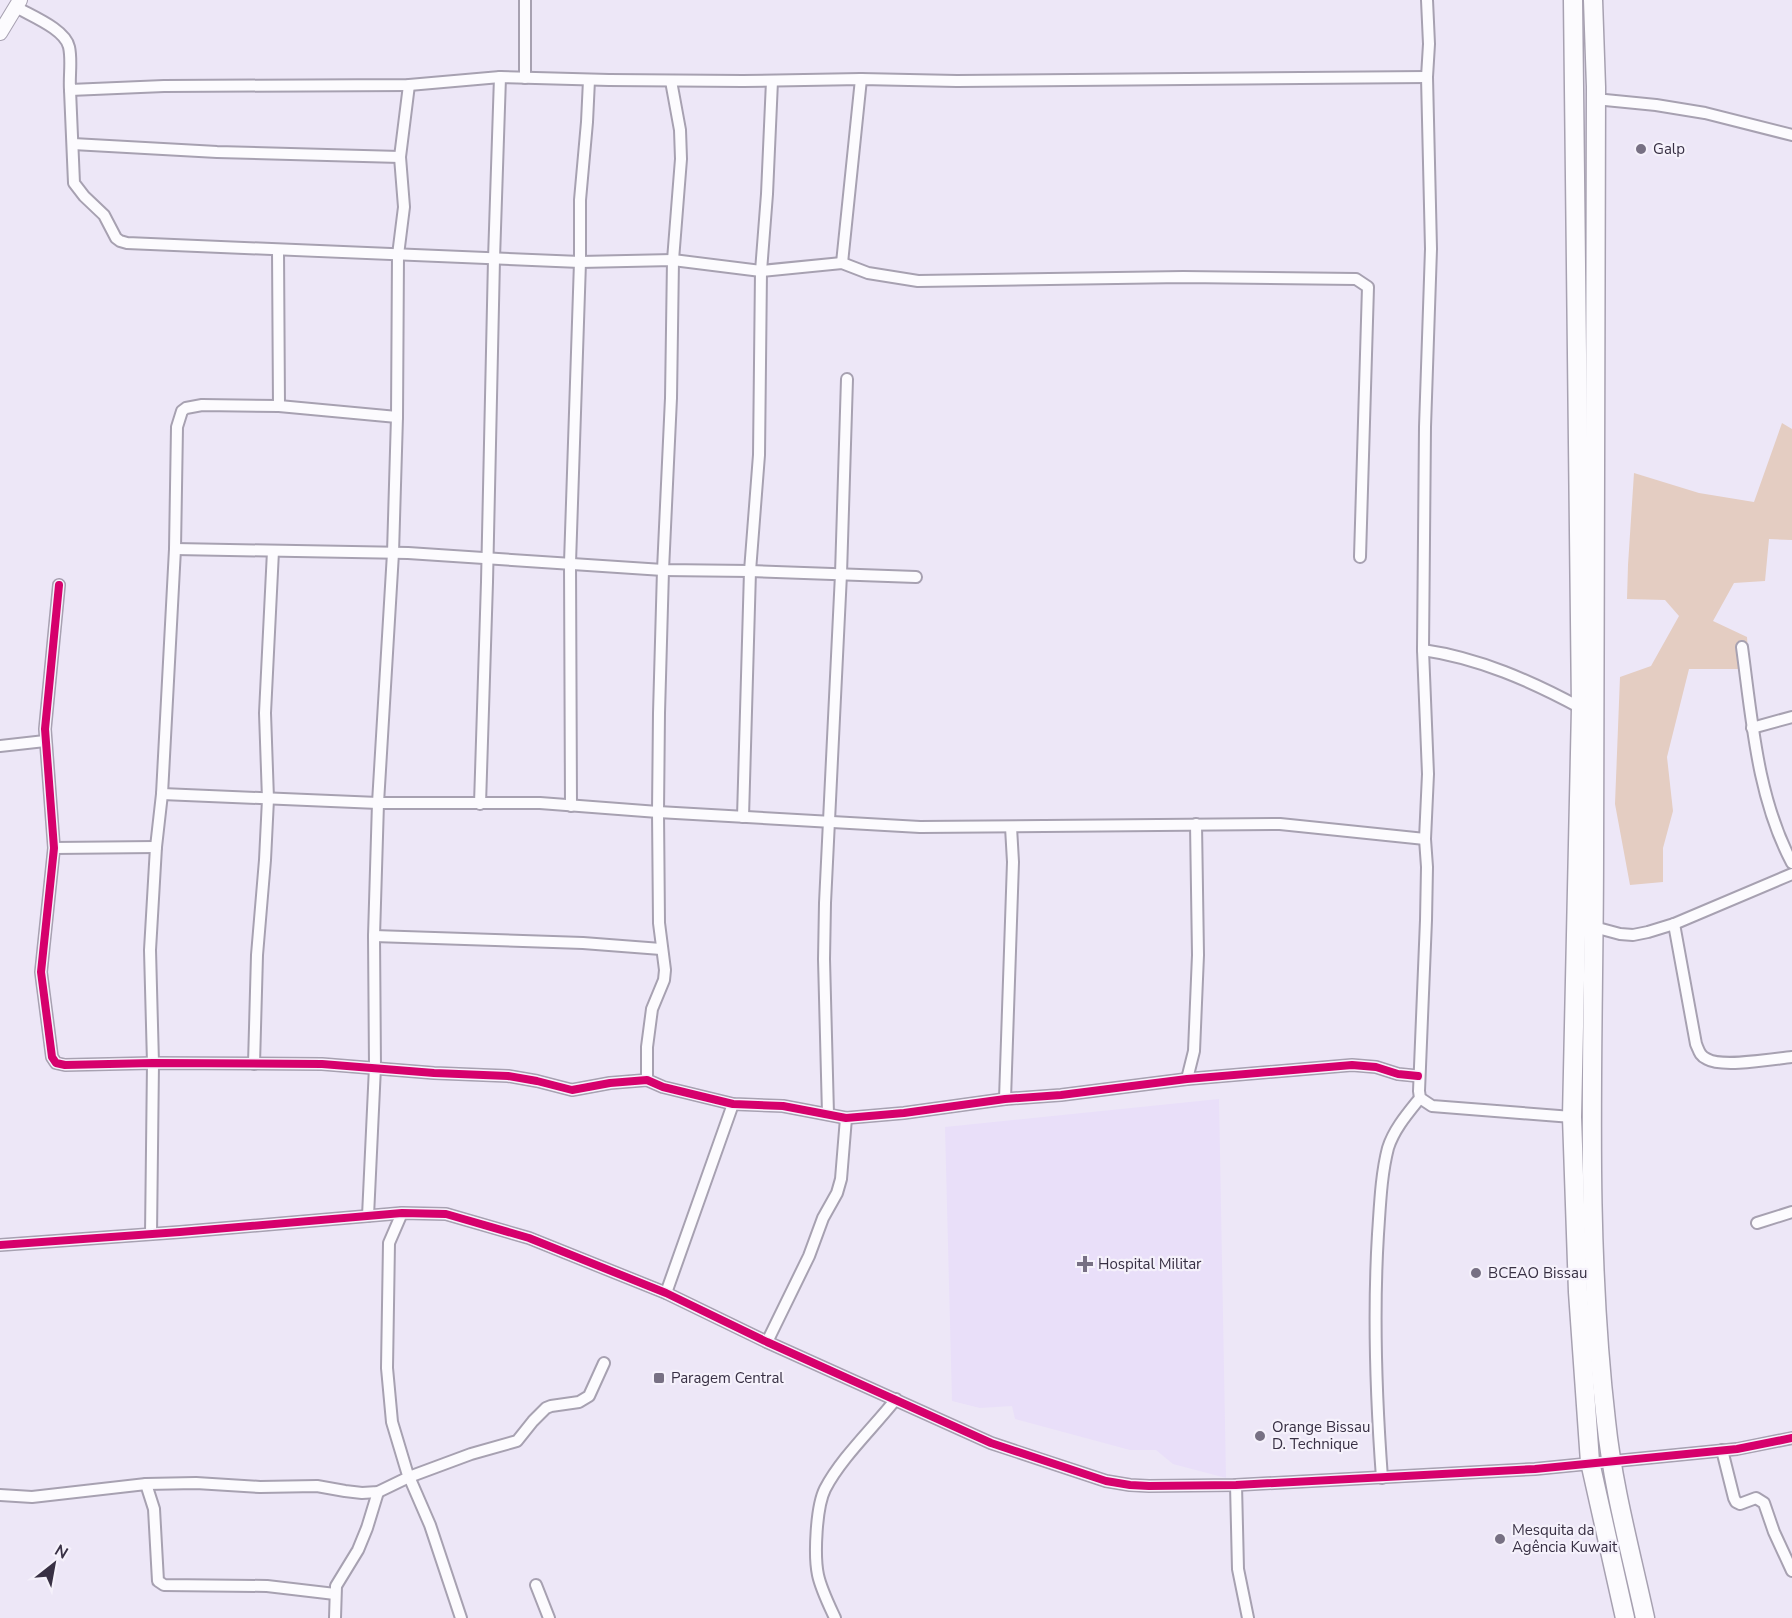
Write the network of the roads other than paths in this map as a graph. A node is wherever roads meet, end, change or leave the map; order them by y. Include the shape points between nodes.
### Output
1 (525, 0) edge
2 (1427, 0) edge
3 (1573, 0) edge
4 (1593, 0) edge
5 (18, 4) edge
6 (0, 33) edge
7 (500, 77) junction
8 (1427, 77) junction
9 (525, 78) junction
10 (861, 79) junction
11 (589, 80) junction
12 (671, 81) junction
13 (772, 81) junction
14 (409, 85) junction
15 (70, 90) junction
16 (1596, 99) junction
17 (1792, 135) edge
18 (73, 144) junction
19 (400, 158) junction
20 (278, 250) junction
21 (398, 255) junction
22 (494, 259) junction
23 (673, 260) junction
24 (580, 262) junction
25 (842, 263) junction
26 (761, 271) junction
27 (847, 379) dead end
28 (279, 406) junction
29 (397, 417) junction
30 (175, 549) junction
31 (273, 551) junction
32 (393, 553) junction
33 (1360, 556) dead end
34 (487, 558) junction
35 (570, 563) junction
36 (663, 570) junction
37 (750, 571) junction
38 (841, 574) junction
39 (916, 577) dead end
40 (59, 585) dead end
41 (1742, 647) dead end
42 (1423, 650) junction
43 (1581, 708) junction
44 (1792, 717) edge
45 (1752, 728) junction
46 (45, 741) junction
47 (0, 746) edge
48 (162, 794) junction
49 (268, 799) junction
50 (378, 803) junction
51 (480, 804) junction
52 (571, 806) junction
53 (658, 812) junction
54 (743, 817) junction
55 (828, 821) junction
56 (1196, 824) junction
57 (1011, 827) junction
58 (1425, 839) junction
59 (156, 847) junction
60 (54, 848) junction
61 (1792, 863) edge
62 (1792, 874) edge
63 (1674, 924) junction
64 (1594, 927) junction
65 (374, 936) junction
66 (661, 949) junction
67 (1792, 1058) edge
68 (153, 1063) junction
69 (254, 1064) junction
70 (375, 1067) junction
71 (1418, 1076) junction
72 (1187, 1079) junction
73 (647, 1080) junction
74 (1420, 1098) junction
75 (1005, 1099) junction
76 (733, 1104) junction
77 (828, 1114) junction
78 (1572, 1117) junction
79 (846, 1118) junction
80 (1792, 1212) edge
81 (402, 1213) junction
82 (368, 1216) junction
83 (1757, 1223) dead end
84 (151, 1234) junction
85 (0, 1245) edge
86 (666, 1293) junction
87 (766, 1342) junction
88 (604, 1363) dead end
89 (896, 1399) junction
90 (1792, 1438) edge
91 (1722, 1450) junction
92 (1612, 1461) junction
93 (1590, 1462) junction
94 (409, 1477) junction
95 (1382, 1478) junction
96 (146, 1484) junction
97 (1236, 1485) junction
98 (378, 1492) junction
99 (0, 1496) edge
100 (1792, 1571) edge
101 (536, 1585) dead end
102 (334, 1594) junction
103 (335, 1618) edge
104 (461, 1618) edge
105 (549, 1618) edge
106 (835, 1618) edge
107 (1248, 1618) edge
108 (1625, 1618) edge
109 (1646, 1618) edge

1 - 9 street
2 - 8 street
3 - 43 main road
4 - 16 main road
5 - 6 street
5 - 15 street via 69,44
7 - 9 street
7 - 14 street
7 - 22 street
8 - 10 street
8 - 42 street via 1431,249
9 - 11 street
10 - 13 street
10 - 25 street
11 - 12 street
11 - 24 street via 580,200
12 - 13 street
12 - 23 street via 681,159
13 - 26 street
14 - 15 street
14 - 19 street
15 - 18 street
16 - 17 street via 1705,113
16 - 64 main road
18 - 19 street
18 - 20 street via 74,183 104,215 120,241
19 - 21 street via 404,207
20 - 21 street
20 - 28 street
21 - 22 street
21 - 29 street
22 - 24 street
22 - 34 street
23 - 24 street
23 - 26 street
23 - 36 street
24 - 35 street
25 - 26 street
25 - 33 street via 868,273 918,281 1356,279 1368,287
26 - 37 street via 759,443
27 - 38 street
28 - 29 street
28 - 30 street via 202,405 182,411 177,427
29 - 32 street
30 - 31 street
30 - 48 street
31 - 32 street
31 - 49 street via 266,713
32 - 34 street
32 - 50 street
34 - 35 street
34 - 51 street
35 - 36 street
35 - 52 street
36 - 37 street
36 - 53 street
37 - 38 street
37 - 54 street
38 - 39 street
38 - 55 street
40 - 46 street
41 - 45 street
42 - 43 street via 1501,670
42 - 58 street via 1428,774
43 - 78 main road
44 - 45 street
45 - 61 street via 1772,813
46 - 47 street
46 - 60 street
48 - 49 street
48 - 59 street
49 - 50 street
49 - 69 street
50 - 51 street
50 - 65 street
51 - 52 street
52 - 53 street
53 - 54 street
53 - 66 street
54 - 55 street
55 - 57 street
55 - 77 street via 824,959
56 - 57 street
56 - 58 street via 1280,824
56 - 72 street via 1198,955 1194,1051
57 - 75 street
58 - 71 street via 1426,920
59 - 60 street
59 - 68 street via 150,950
60 - 68 street via 41,972 52,1057 56,1063 65,1065
62 - 63 street
63 - 64 street via 1633,935
63 - 67 street via 1700,1054 1714,1063
64 - 92 main road via 1595,1290
65 - 66 street
65 - 70 street
66 - 73 street via 664,980 652,1009
68 - 69 street
68 - 84 street
69 - 70 street
70 - 73 street via 508,1076 572,1090
70 - 82 street
71 - 72 street via 1352,1065
71 - 74 street
72 - 75 street
73 - 76 street
74 - 78 street via 1444,1108
74 - 95 street via 1403,1119 1389,1147 1380,1208 1374,1313
75 - 79 street
76 - 77 street
76 - 86 street
77 - 79 street
78 - 93 main road via 1578,1292
79 - 87 street via 837,1192
80 - 83 street
81 - 82 street
81 - 86 street via 446,1214 529,1238
81 - 94 street via 389,1243 387,1368 392,1422
82 - 84 street
84 - 85 street
86 - 87 street
87 - 89 street
88 - 94 street via 589,1396 579,1402 546,1408 517,1441
89 - 97 street via 991,1443 1106,1481 1149,1486
89 - 106 street via 840,1467 821,1498 818,1575
90 - 91 street
91 - 92 street
91 - 100 street via 1736,1502 1756,1498 1764,1503
92 - 93 street
92 - 109 main road
93 - 95 street
93 - 108 main road
94 - 98 street
94 - 104 street via 430,1525
95 - 97 street
96 - 98 street via 317,1486
96 - 99 street via 32,1497
96 - 102 street via 154,1509 158,1581 164,1585 267,1586
97 - 107 street via 1238,1569
98 - 102 street via 367,1528
101 - 105 street
102 - 103 street

